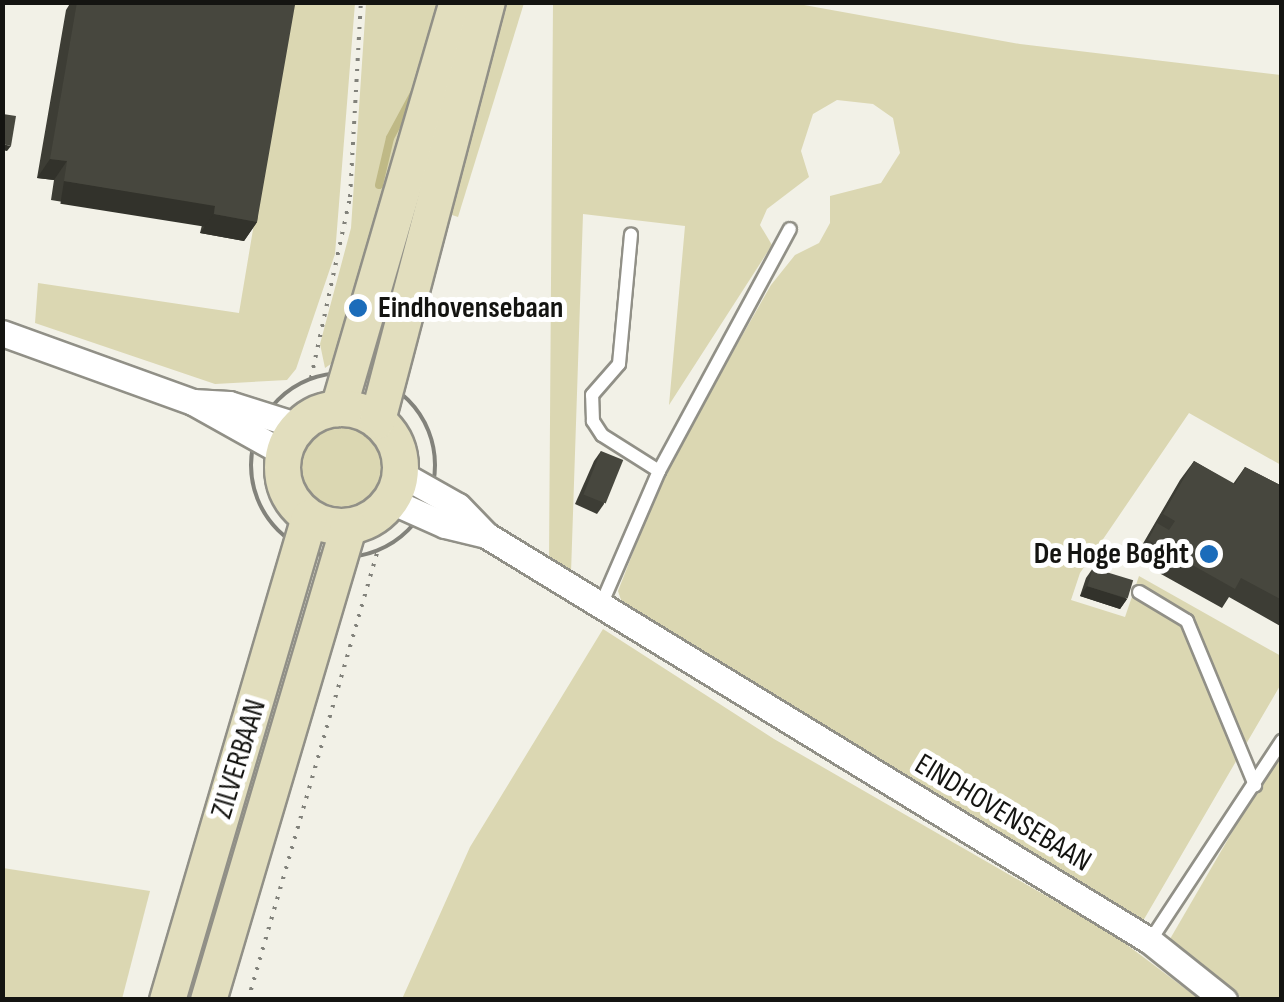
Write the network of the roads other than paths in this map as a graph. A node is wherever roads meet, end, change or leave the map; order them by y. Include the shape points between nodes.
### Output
1 (457, 2) edge
2 (487, 2) edge
3 (790, 229) dead end
4 (631, 235) dead end
5 (2, 332) edge
6 (338, 408) junction
7 (377, 420) junction
8 (291, 440) junction
9 (659, 471) junction
10 (396, 488) junction
11 (310, 517) junction
12 (348, 526) junction
13 (1139, 592) dead end
14 (601, 605) junction
15 (1282, 741) edge
16 (1256, 785) junction
17 (1150, 941) junction
18 (167, 1000) edge
19 (208, 1000) edge
20 (1224, 1000) edge

1 - 6 main road
2 - 7 main road
3 - 9 lane
4 - 9 lane via 619,364 592,395 593,421
5 - 8 street via 193,402 229,404
6 - 7 main road
6 - 8 main road
7 - 10 main road via 395,444
8 - 11 main road via 286,489
9 - 14 lane
10 - 12 main road via 372,518
10 - 14 street, EINDHOVENSEBAAN via 445,526 486,535
11 - 12 main road
11 - 18 main road, ZILVERBAAN
12 - 19 main road, ZILVERBAAN
13 - 16 lane via 1187,621
14 - 17 street, EINDHOVENSEBAAN
15 - 16 lane
16 - 17 lane
17 - 20 street, EINDHOVENSEBAAN

